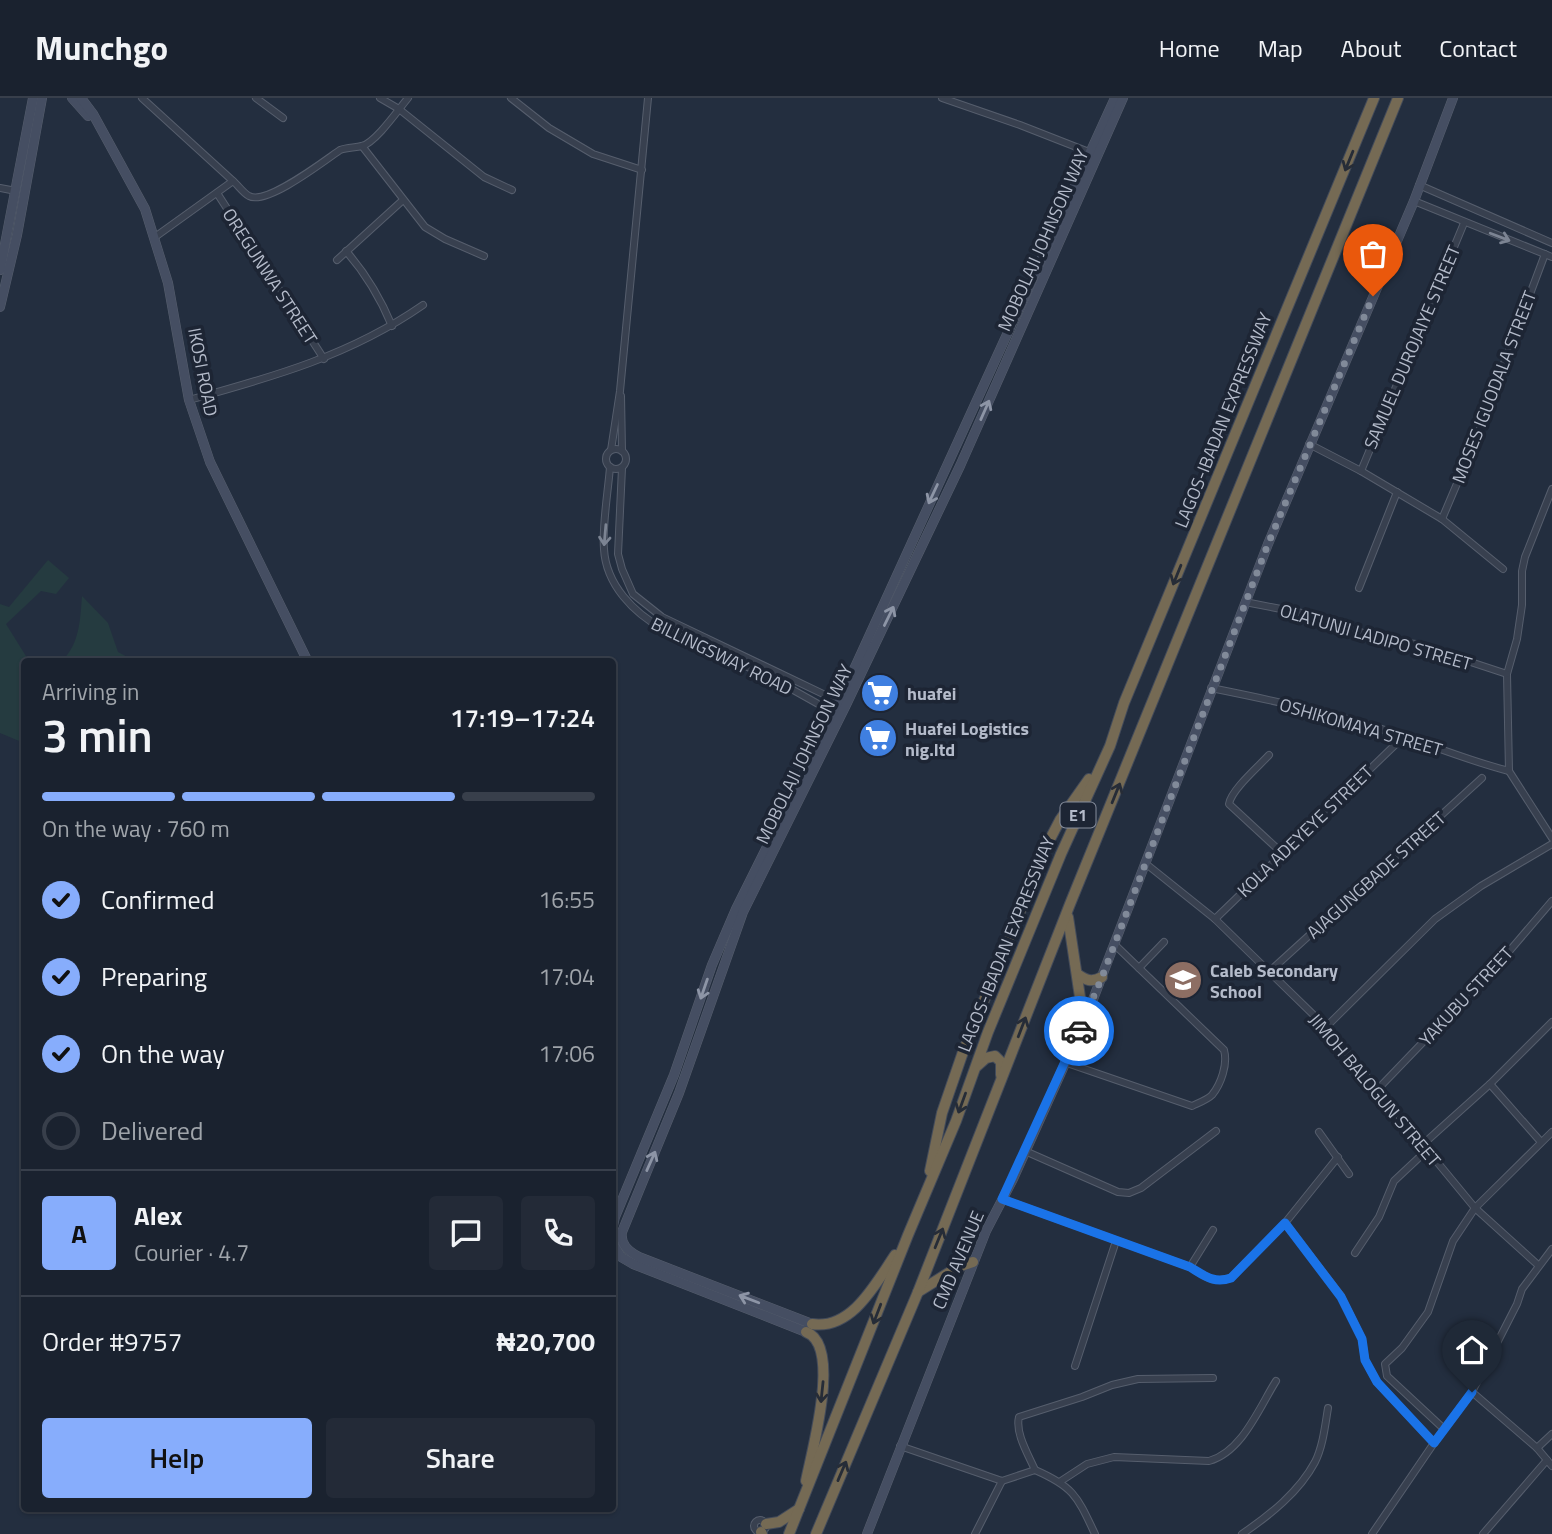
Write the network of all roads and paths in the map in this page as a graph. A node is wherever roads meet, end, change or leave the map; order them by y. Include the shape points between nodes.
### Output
1 (33, 98) edge
2 (43, 98) edge
3 (72, 98) edge
4 (81, 98) edge
5 (142, 98) edge
6 (256, 98) edge
7 (380, 98) edge
8 (408, 98) edge
9 (511, 98) edge
10 (648, 98) edge
11 (942, 98) edge
12 (1115, 98) edge
13 (1123, 98) edge
14 (1374, 98) edge
15 (1398, 98) edge
16 (1453, 98) edge
17 (399, 109) junction
18 (284, 118) dead end
19 (97, 124) junction
20 (362, 146) junction
21 (1089, 152) junction
22 (642, 170) junction
23 (233, 181) junction
24 (1419, 185) junction
25 (0, 188) edge
26 (512, 190) dead end
27 (16, 191) junction
28 (217, 193) junction
29 (403, 200) junction
30 (1414, 201) junction
31 (1464, 223) junction
32 (155, 237) junction
33 (1552, 243) edge
34 (346, 251) junction
35 (1548, 255) edge
36 (484, 256) dead end
37 (337, 260) dead end
38 (0, 270) edge
39 (423, 305) dead end
40 (0, 307) edge
41 (392, 326) junction
42 (324, 359) junction
43 (620, 391) junction
44 (189, 400) junction
45 (1309, 443) junction
46 (611, 450) junction
47 (622, 451) junction
48 (610, 467) junction
49 (622, 468) junction
50 (1361, 471) junction
51 (1552, 489) edge
52 (1397, 492) junction
53 (1442, 519) junction
54 (1503, 569) dead end
55 (1359, 588) dead end
56 (1245, 602) junction
57 (306, 658) edge
58 (1507, 674) junction
59 (1212, 688) junction
60 (842, 704) junction
61 (837, 715) junction
62 (1396, 743) dead end
63 (1269, 755) dead end
64 (1102, 762) junction
65 (1125, 771) junction
66 (1509, 771) junction
67 (1097, 773) junction
68 (1482, 778) dead end
69 (1552, 838) edge
70 (1552, 844) edge
71 (1282, 853) junction
72 (1145, 863) junction
73 (1552, 901) edge
74 (1070, 904) junction
75 (1214, 919) junction
76 (1164, 942) dead end
77 (1114, 944) junction
78 (1139, 968) junction
79 (1270, 971) junction
80 (1077, 974) junction
81 (1102, 977) junction
82 (1087, 1015) junction
83 (1552, 1023) edge
84 (1326, 1027) junction
85 (1065, 1062) junction
86 (976, 1067) junction
87 (1490, 1084) junction
88 (998, 1088) junction
89 (1377, 1090) junction
90 (1216, 1130) dead end
91 (1319, 1132) dead end
92 (1552, 1132) edge
93 (1541, 1142) junction
94 (1424, 1148) junction
95 (1025, 1151) junction
96 (1338, 1157) junction
97 (1349, 1174) dead end
98 (929, 1183) junction
99 (1002, 1199) junction
100 (1475, 1208) junction
101 (616, 1214) edge
102 (1285, 1223) junction
103 (1213, 1230) dead end
104 (616, 1233) edge
105 (908, 1235) junction
106 (1116, 1241) junction
107 (1355, 1253) dead end
108 (1550, 1254) edge
109 (620, 1255) edge
110 (973, 1262) junction
111 (1538, 1265) junction
112 (1190, 1267) junction
113 (918, 1292) junction
114 (809, 1328) junction
115 (1075, 1366) dead end
116 (1213, 1378) dead end
117 (1276, 1381) dead end
118 (1472, 1392) junction
119 (1328, 1409) dead end
120 (1444, 1429) junction
121 (1552, 1434) edge
122 (1434, 1443) junction
123 (900, 1446) junction
124 (1538, 1448) junction
125 (1550, 1463) edge
126 (1035, 1470) junction
127 (1002, 1481) junction
128 (1060, 1481) junction
129 (801, 1507) junction
130 (759, 1531) edge
131 (789, 1534) edge
132 (816, 1534) edge
133 (866, 1534) edge
134 (975, 1534) edge
135 (1095, 1534) edge
136 (1242, 1534) edge
137 (1372, 1534) edge
138 (1483, 1534) edge

1 - 27 street
2 - 40 street
3 - 19 street, IKOSI ROAD
4 - 19 street, IKOSI ROAD
5 - 23 street
6 - 18 street
7 - 17 street
8 - 17 street
9 - 22 street via 593,154
10 - 22 street
11 - 21 street
12 - 21 street, MOBOLAJI JOHNSON WAY
60 -> 13 street, MOBOLAJI JOHNSON WAY via 960,466
14 -> 64 highway, LAGOS-IBADAN EXPRESSWAY / E1
15 - 65 highway, E1
16 - 24 street, CMD AVENUE
17 - 20 street
17 - 26 street via 484,177
19 - 32 street, IKOSI ROAD via 145,209
20 - 23 street via 340,150 260,198 250,197
20 - 29 street
21 -> 60 street, MOBOLAJI JOHNSON WAY
22 - 43 street
23 - 28 street
24 - 30 street, CMD AVENUE
24 - 33 street
25 - 27 street
27 - 38 street
28 - 32 street
28 - 42 street, OREGUNWA STREET
29 - 34 street
29 - 36 street via 425,227
30 - 31 street
30 - 45 street, CMD AVENUE
31 -> 35 street
31 - 50 street, SAMUEL DUROJAIYE STREET
32 - 44 street, IKOSI ROAD via 169,284
34 - 37 street
34 - 41 street via 378,292
35 - 53 street, MOSES IGUODALA STREET
39 - 41 street
41 - 42 street
42 - 44 street
43 - 46 street
43 - 47 street
44 - 57 street, IKOSI ROAD via 225,496
45 - 50 street
45 - 56 street, CMD AVENUE
46 - 47 street
46 - 48 street via 606,458
47 - 49 street via 626,460
48 - 49 street
48 -> 61 street, BILLINGSWAY ROAD via 604,550 624,599 663,629 770,677
49 - 60 street, BILLINGSWAY ROAD via 618,554 633,594 662,617
50 - 52 street
51 - 58 street via 1525,557 1519,628
52 - 53 street
52 - 55 street
53 - 54 street
56 - 58 street, OLATUNJI LADIPO STREET via 1317,616 1382,640 1416,644
56 - 59 street, CMD AVENUE
58 - 66 street
59 - 66 street, OSHIKOMAYA STREET via 1320,712
59 - 72 street, CMD AVENUE
60 - 61 street, MOBOLAJI JOHNSON WAY
61 -> 101 street, MOBOLAJI JOHNSON WAY via 736,909
104 -> 61 street, MOBOLAJI JOHNSON WAY via 683,1084 743,912
62 - 71 street, KOLA ADEYEYE STREET
63 - 71 street via 1229,804
64 - 65 highway
64 - 67 highway, LAGOS-IBADAN EXPRESSWAY / E1
74 -> 65 highway, E1
66 - 69 street
67 - 86 highway, LAGOS-IBADAN EXPRESSWAY / E1
67 - 98 highway via 1048,843 963,1052 942,1113
68 - 79 street, AJAGUNGBADE STREET
70 - 84 street via 1435,919
71 - 75 street, KOLA ADEYEYE STREET
72 - 75 street, JIMOH BALOGUN STREET
72 - 77 street, CMD AVENUE
73 - 89 street, YAKUBU STREET
74 - 80 highway via 1068,930
88 -> 74 highway, E1
75 - 79 street, JIMOH BALOGUN STREET
76 - 78 street
77 - 78 street
77 - 81 street, CMD AVENUE
78 - 85 street via 1224,1050 1225,1065 1212,1096 1192,1106
79 - 84 street, JIMOH BALOGUN STREET
80 - 81 highway via 1086,980
80 - 82 highway
81 - 82 street, CMD AVENUE
82 - 85 street, CMD AVENUE
83 - 87 street
84 - 89 street, JIMOH BALOGUN STREET
85 - 95 street, CMD AVENUE
86 - 88 highway via 990,1057 998,1058 1003,1068
86 -> 98 highway, LAGOS-IBADAN EXPRESSWAY / E1
87 - 93 street
87 - 94 street
113 -> 88 highway, E1
89 - 94 street, JIMOH BALOGUN STREET
90 - 95 street via 1129,1194
91 - 96 street
92 - 93 street
93 - 100 street
94 - 100 street, JIMOH BALOGUN STREET
94 - 107 street via 1394,1181 1379,1217
95 - 99 street, CMD AVENUE
96 - 97 street
96 - 102 street
98 - 105 highway, LAGOS-IBADAN EXPRESSWAY / E1
99 - 106 street
99 - 110 street, CMD AVENUE
100 - 111 street, JIMOH BALOGUN STREET
100 - 120 street via 1453,1241 1429,1312 1385,1364 1387,1376
102 - 112 street via 1231,1278 1213,1281
102 - 122 street via 1347,1307 1377,1382
103 - 112 street
104 - 109 street via 623,1243
105 - 114 highway via 857,1306 831,1324
105 -> 129 highway, LAGOS-IBADAN EXPRESSWAY / E1
106 - 112 street
106 - 115 street
108 - 111 street
109 - 114 street via 633,1264
114 -> 109 street via 639,1257
110 - 113 highway
110 - 123 street, CMD AVENUE
111 - 118 street
132 -> 113 highway, E1
114 -> 129 highway via 824,1364
116 - 126 street via 1138,1379 1019,1416 1019,1431
117 - 128 street via 1222,1457 1209,1461 1114,1457 1087,1464
118 - 120 street
118 - 124 street
119 - 136 street via 1316,1460 1305,1477 1283,1503
120 - 122 street
121 - 124 street
122 - 137 street
123 - 127 street
123 - 133 street, CMD AVENUE
124 - 125 street
125 - 138 street
126 - 127 street
126 - 128 street
127 - 134 street
128 - 135 street via 1080,1501
129 - 130 highway
129 - 131 highway, LAGOS-IBADAN EXPRESSWAY / E1

